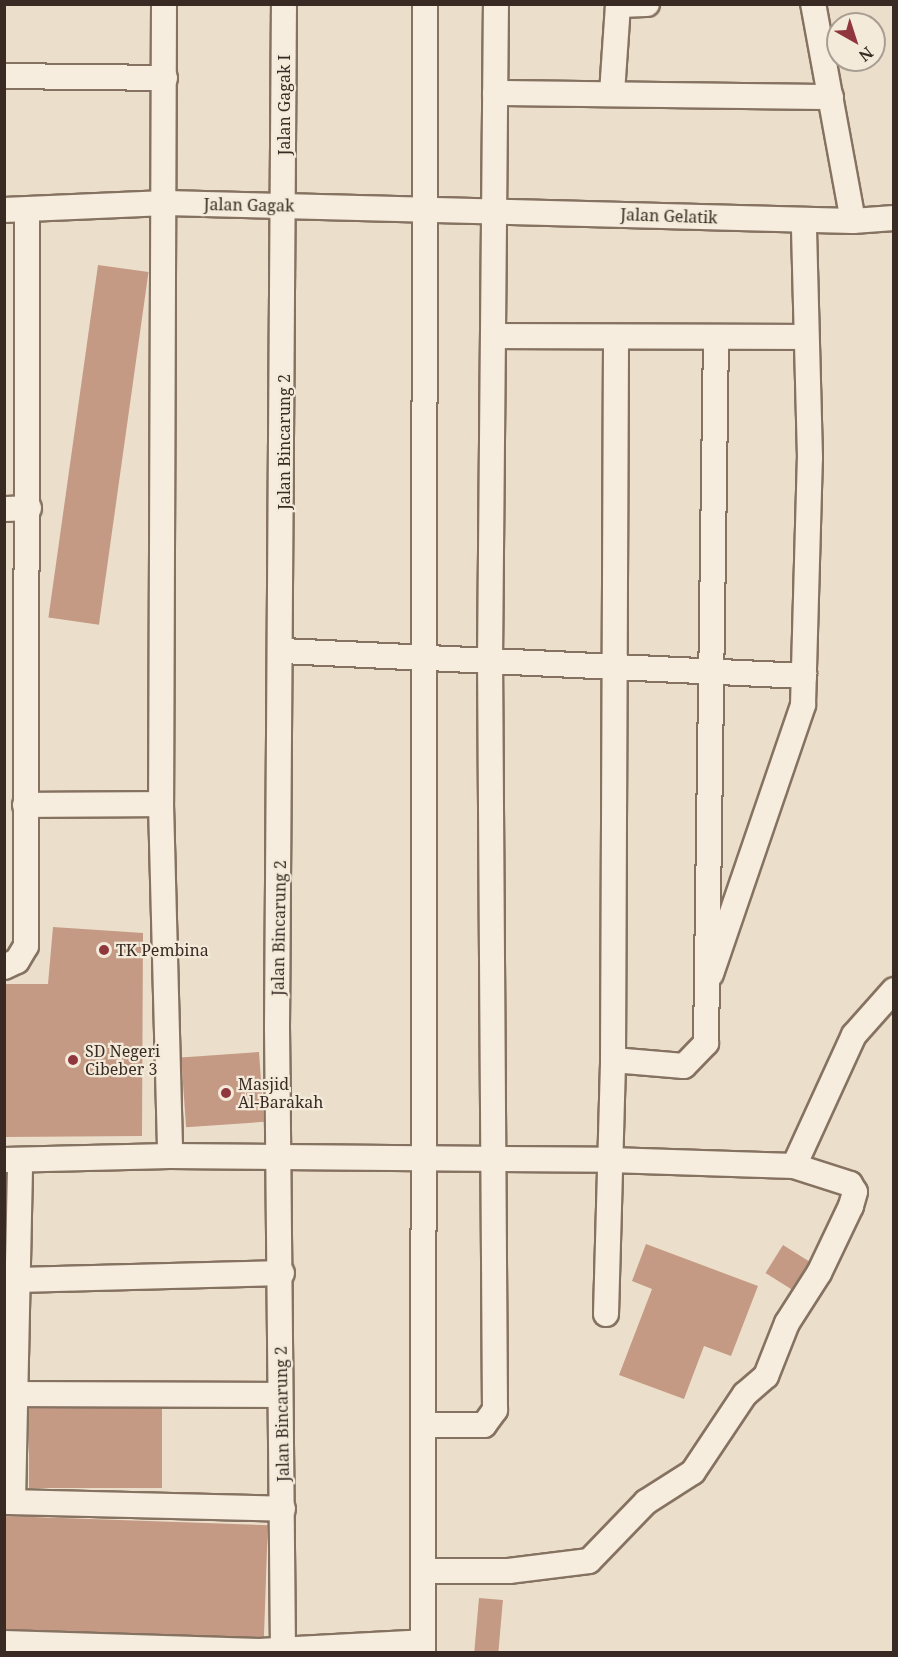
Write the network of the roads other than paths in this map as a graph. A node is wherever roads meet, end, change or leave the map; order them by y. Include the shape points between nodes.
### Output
1 (164, 4) edge
2 (284, 4) edge
3 (425, 4) edge
4 (496, 4) edge
5 (647, 4) edge
6 (813, 4) edge
7 (618, 5) edge
8 (4, 76) edge
9 (165, 78) junction
10 (495, 93) junction
11 (612, 93) junction
12 (831, 97) junction
13 (166, 203) junction
14 (285, 206) junction
15 (494, 209) junction
16 (16, 210) edge
17 (423, 210) junction
18 (894, 218) edge
19 (849, 220) junction
20 (804, 221) junction
21 (495, 336) junction
22 (805, 337) junction
23 (716, 338) junction
24 (616, 341) junction
25 (29, 508) junction
26 (4, 509) edge
27 (284, 651) junction
28 (425, 658) junction
29 (490, 661) junction
30 (614, 668) junction
31 (709, 669) junction
32 (804, 676) junction
33 (161, 804) junction
34 (25, 805) junction
35 (4, 967) edge
36 (894, 990) edge
37 (705, 992) junction
38 (613, 1060) junction
39 (170, 1156) junction
40 (282, 1157) junction
41 (494, 1160) junction
42 (610, 1160) junction
43 (12, 1161) edge
44 (420, 1161) junction
45 (794, 1166) junction
46 (282, 1273) junction
47 (20, 1280) junction
48 (606, 1314) dead end
49 (16, 1395) junction
50 (280, 1395) junction
51 (425, 1425) junction
52 (9, 1502) edge
53 (283, 1509) junction
54 (424, 1571) junction
55 (4, 1642) edge
56 (423, 1647) edge
57 (133, 1651) edge
58 (267, 1651) edge

1 - 9 street
2 - 14 street, Jalan Gagak I
3 - 17 street
4 - 10 street
5 - 7 street
6 - 12 street
7 - 11 street
8 - 9 street
9 - 13 street
10 - 11 street
10 - 15 street
11 - 12 street
12 - 19 street
13 - 14 street, Jalan Gagak
13 - 16 street, Jalan Gagak
13 - 33 street
14 - 17 street, Jalan Gagak
14 - 27 street, Jalan Bincarung 2
15 - 17 street, Jalan Gagak
15 - 20 street, Jalan Gelatik
15 - 21 street
16 - 25 street
17 - 28 street
18 - 19 street, Jalan Gelatik
19 - 20 street, Jalan Gelatik
20 - 22 street
21 - 24 street
21 - 29 street
22 - 23 street
22 - 32 street via 810,458
23 - 24 street
23 - 31 street
24 - 30 street
25 - 26 street
25 - 34 street
27 - 28 street
27 - 40 street, Jalan Bincarung 2 via 277,1028
28 - 29 street
28 - 44 street
29 - 30 street
29 - 41 street
30 - 31 street
30 - 38 street
31 - 32 street
31 - 37 street
32 - 37 street via 799,722
33 - 34 street
33 - 39 street
34 - 35 street via 26,946 17,961
36 - 45 street via 854,1035
37 - 38 street via 706,1043 692,1062 684,1066
38 - 42 street
39 - 40 street
39 - 43 street
40 - 44 street
40 - 46 street, Jalan Bincarung 2
41 - 42 street
41 - 44 street
41 - 51 street via 495,1410 484,1425
42 - 45 street
42 - 48 street
43 - 47 street
44 - 51 street
45 - 54 street via 850,1184 854,1197 819,1273 787,1323 766,1376 745,1394 693,1472 646,1502 589,1561 509,1570
46 - 47 street
46 - 50 street, Jalan Bincarung 2
47 - 49 street
49 - 50 street
49 - 52 street
50 - 53 street, Jalan Bincarung 2
51 - 54 street
52 - 53 street
53 - 58 street, Jalan Bincarung 2
54 - 56 street
55 - 57 street
56 - 58 street
57 - 58 street

